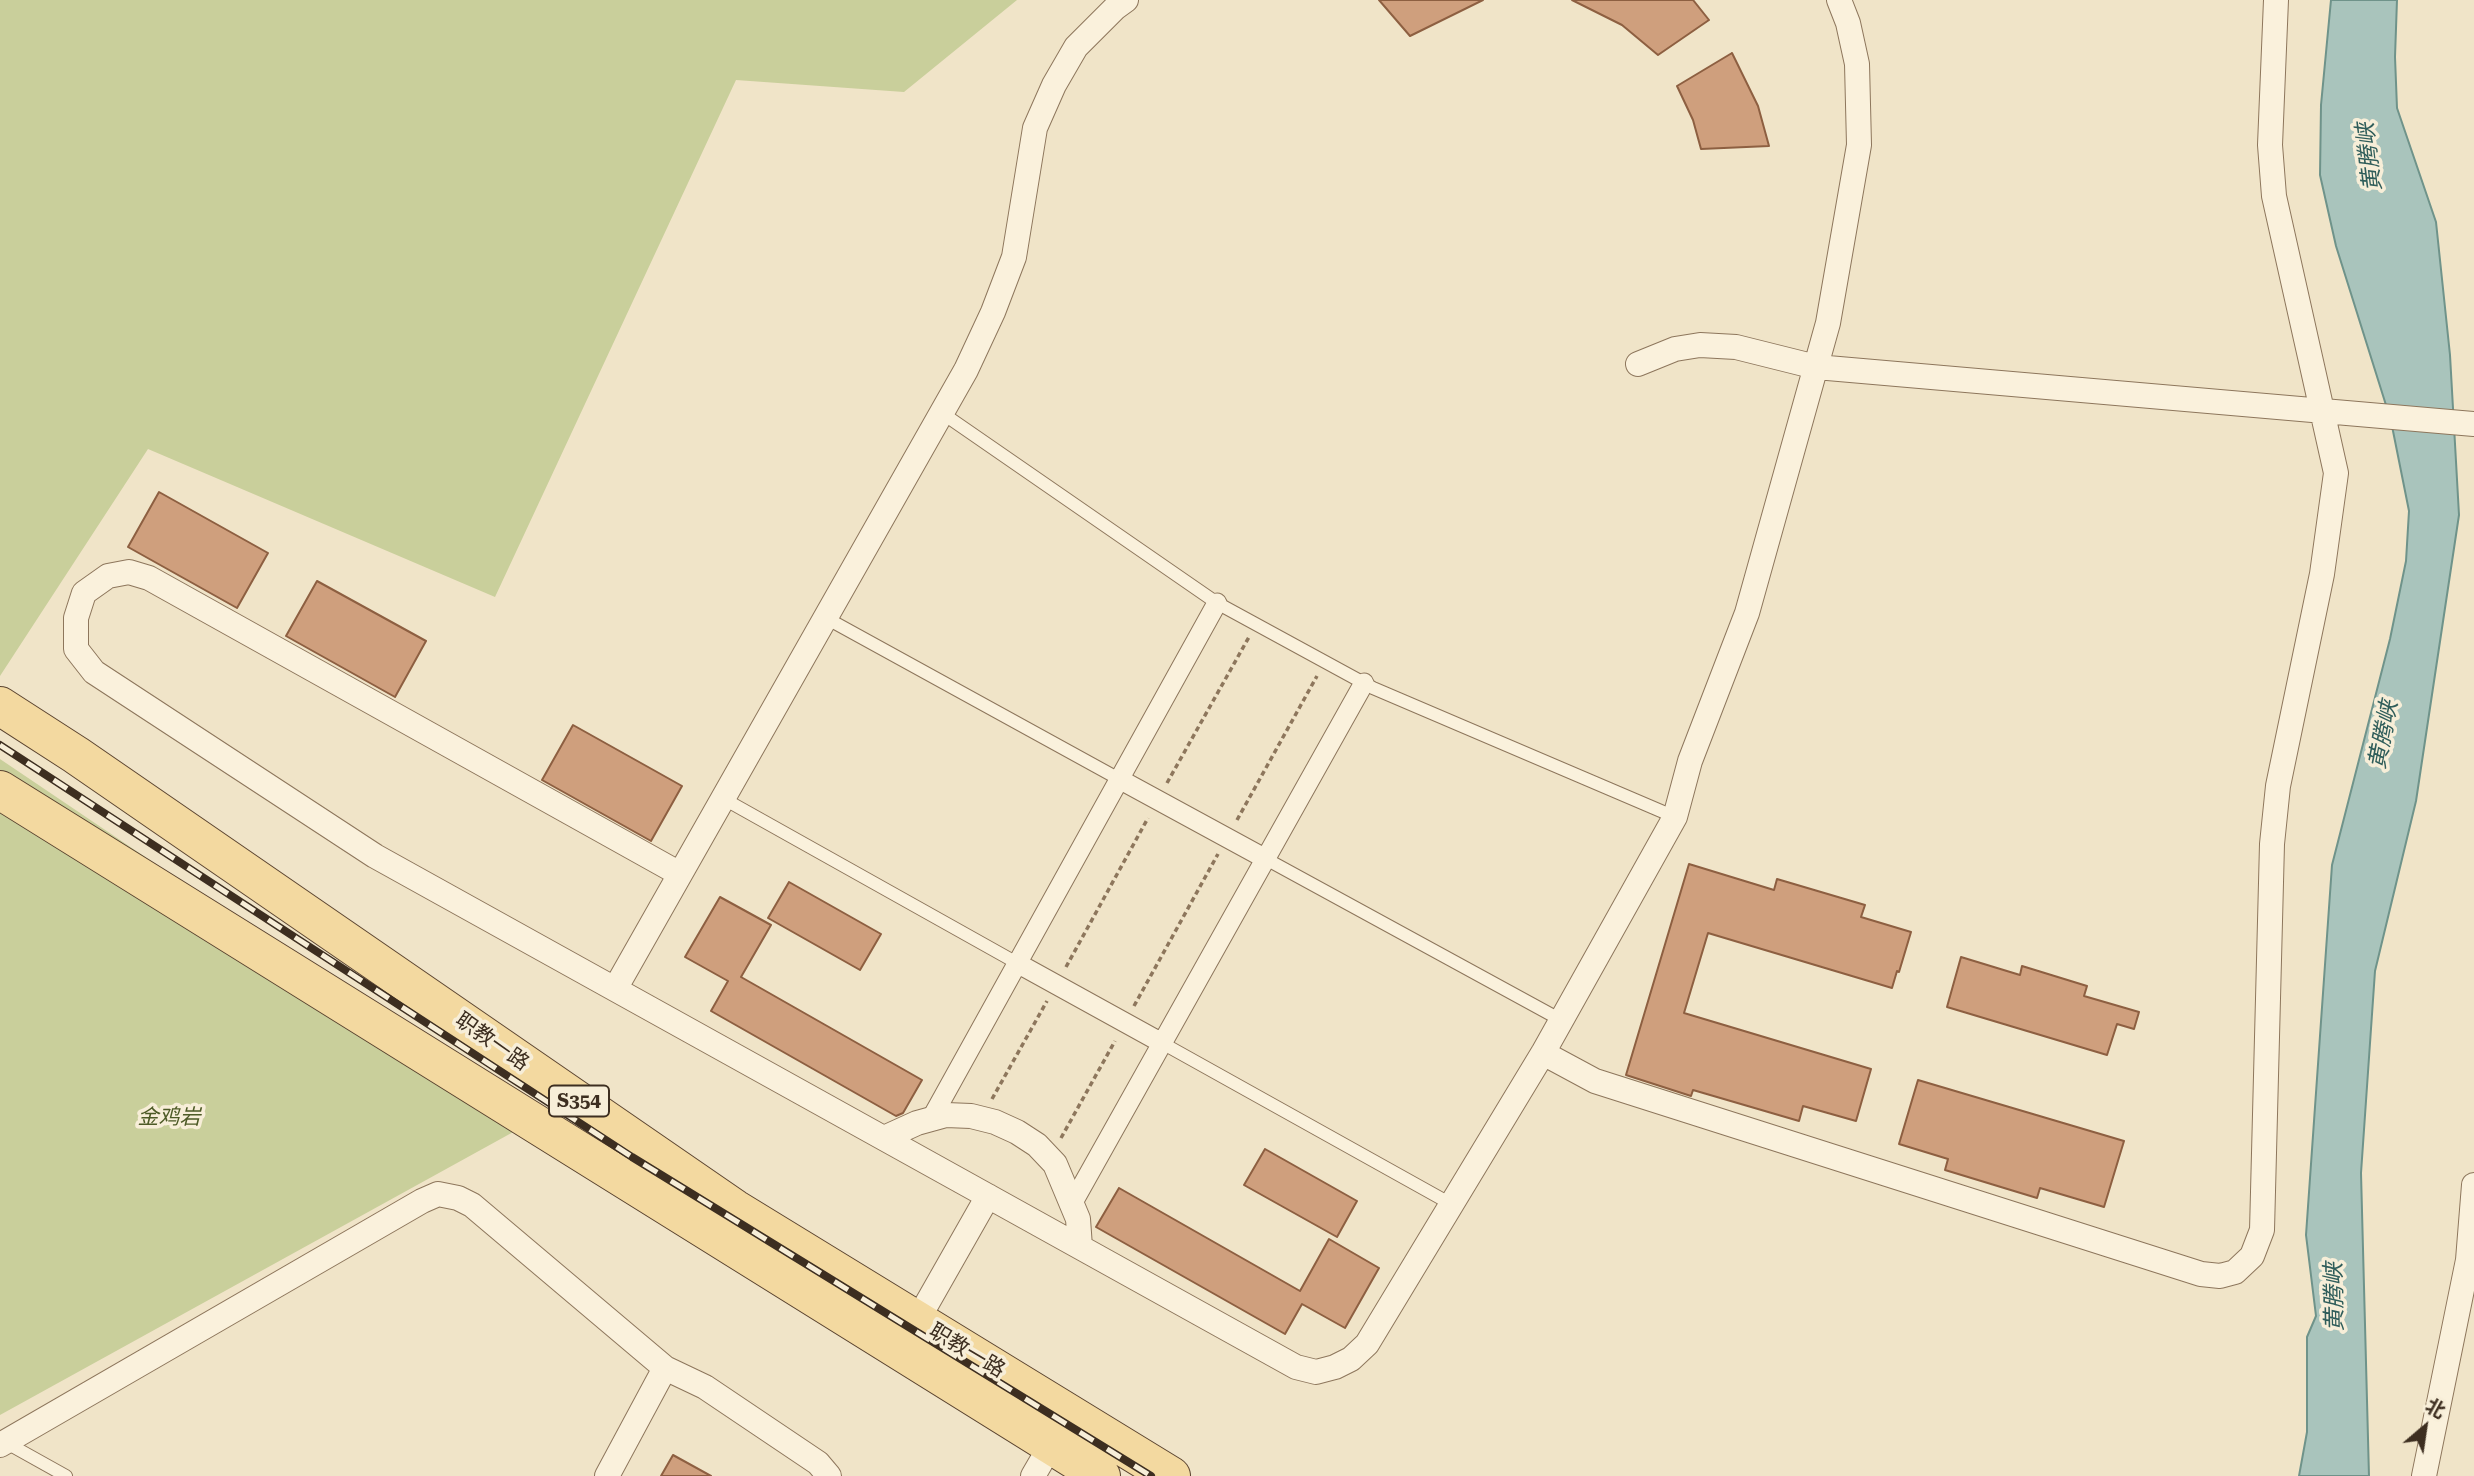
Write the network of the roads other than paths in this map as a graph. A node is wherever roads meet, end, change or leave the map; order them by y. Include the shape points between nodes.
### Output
1 (1126, 0) edge
2 (1839, 0) edge
3 (2276, 0) edge
4 (1638, 365) dead end
5 (1816, 367) junction
6 (2322, 411) junction
7 (942, 413) junction
8 (2474, 424) edge
9 (1217, 603) junction
10 (826, 618) junction
11 (1364, 683) junction
12 (0, 706) edge
13 (1119, 779) junction
14 (0, 790) edge
15 (723, 799) junction
16 (1675, 817) junction
17 (1266, 859) junction
18 (680, 874) junction
19 (1017, 963) junction
20 (615, 989) junction
21 (1561, 1020) junction
22 (1162, 1044) junction
23 (1543, 1053) junction
24 (931, 1119) junction
25 (884, 1138) junction
26 (2474, 1185) edge
27 (988, 1196) junction
28 (1072, 1204) junction
29 (1451, 1204) junction
30 (1080, 1247) junction
31 (917, 1321) junction
32 (665, 1368) junction
33 (2, 1443) edge
34 (1042, 1460) edge
35 (66, 1476) edge
36 (607, 1476) edge
37 (829, 1476) edge
38 (1101, 1476) edge
39 (1171, 1476) edge
40 (2424, 1476) edge

1 - 7 street via 1076,47 1054,85 1035,128 1014,257 993,312
2 - 5 street via 1857,64 1859,145
3 - 6 street via 2270,145 2274,195
4 - 5 street via 1675,349 1700,345 1736,347
5 - 6 street
5 - 16 street via 1747,613 1690,761
6 - 8 street
6 - 23 street via 2336,473 2322,574 2278,786 2272,844 2262,1230 2252,1256 2235,1272 2201,1274 1595,1081
7 - 9 lane
7 - 10 street
9 - 11 lane
9 - 13 street
10 - 13 lane
10 - 15 street
11 - 16 lane
11 - 17 street
12 - 31 main road, 职教一路 / S354 via 735,1209
13 - 17 street
13 - 19 street
14 - 34 main road, 职教一路 / S354
15 - 18 street
15 - 19 lane
16 - 21 street
17 - 21 lane
17 - 22 street
18 - 20 street
18 - 20 street via 149,578 129,572 108,576 85,593 76,618 76,649 94,672 375,856
19 - 22 street
19 - 24 street
20 - 25 street
21 - 23 street
22 - 28 street
22 - 29 lane
23 - 29 street
24 - 25 street
24 - 28 street via 946,1115 981,1119 1037,1144 1055,1164
25 - 27 street
26 - 40 street via 2468,1260
27 - 30 street
27 - 31 street
28 - 30 street
29 - 30 street via 1367,1344 1351,1359 1316,1372 1296,1367
31 - 39 main road, 职教一路 / S354
32 - 33 street via 472,1205 438,1194
32 - 36 street
32 - 37 street via 705,1387 818,1463
33 - 35 lane
34 - 38 main road, 职教一路 / S354

